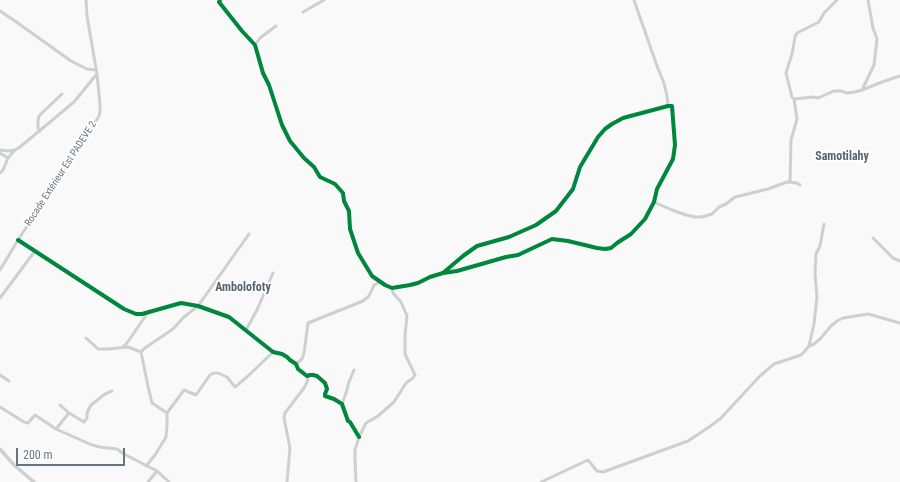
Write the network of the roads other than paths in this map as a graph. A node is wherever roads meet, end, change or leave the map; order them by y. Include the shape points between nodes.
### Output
1 (86, 0) edge
2 (220, 0) edge
3 (324, 0) edge
4 (634, 0) edge
5 (837, 0) edge
6 (868, 0) edge
7 (0, 11) edge
8 (303, 12) dead end
9 (276, 26) dead end
10 (255, 45) junction
11 (96, 70) junction
12 (97, 74) junction
13 (900, 76) edge
14 (862, 90) junction
15 (62, 94) dead end
16 (794, 99) junction
17 (668, 106) junction
18 (40, 131) junction
19 (0, 150) edge
20 (15, 150) junction
21 (0, 153) edge
22 (8, 158) junction
23 (0, 173) edge
24 (790, 182) junction
25 (800, 186) dead end
26 (654, 202) junction
27 (824, 224) dead end
28 (249, 234) dead end
29 (873, 238) dead end
30 (18, 240) junction
31 (35, 251) junction
32 (900, 261) edge
33 (0, 270) edge
34 (273, 273) dead end
35 (443, 273) junction
36 (380, 282) junction
37 (392, 288) junction
38 (0, 298) edge
39 (198, 306) junction
40 (150, 311) junction
41 (900, 323) edge
42 (246, 330) junction
43 (86, 338) dead end
44 (809, 346) junction
45 (123, 347) junction
46 (141, 352) junction
47 (273, 352) junction
48 (296, 364) junction
49 (354, 370) dead end
50 (0, 375) edge
51 (307, 376) junction
52 (9, 381) dead end
53 (112, 391) dead end
54 (342, 404) junction
55 (60, 405) dead end
56 (0, 407) edge
57 (69, 413) junction
58 (167, 413) junction
59 (56, 429) junction
60 (359, 437) junction
61 (0, 449) edge
62 (146, 466) junction
63 (157, 471) junction
64 (34, 482) edge
65 (148, 482) edge
66 (169, 482) edge
67 (287, 482) edge
68 (356, 482) edge
69 (541, 482) edge

1 - 11 street, Rocade Extérieur Est PADEVE 2
2 - 10 street via 219,2
3 - 8 street
4 - 17 street via 664,83
5 - 16 street via 819,22 796,33 786,73
6 - 14 street via 877,39 874,65
7 - 11 street via 71,61
9 - 10 street
10 - 36 street via 263,73 290,141 320,177 335,184 343,193 358,253 372,276
11 - 12 street, Rocade Extérieur Est PADEVE 2
12 - 18 street via 74,102
12 - 30 street, Rocade Extérieur Est PADEVE 2 via 99,116
13 - 14 street
14 - 16 street via 847,93 834,91 818,98
15 - 18 street via 39,116
16 - 24 street via 797,119 791,140
17 - 26 street via 672,106 675,145 673,159 657,189
17 - 35 street via 623,118 612,124 598,137 580,167 573,189 556,211 536,225 509,237 477,246
18 - 20 street
19 - 20 street
20 - 22 street
21 - 22 street
22 - 23 street
24 - 25 street
24 - 26 street via 736,196 712,214 702,217 686,215
26 - 35 street via 640,225 611,248 597,248 552,239 518,255
27 - 44 street via 816,254 817,297
28 - 39 street
29 - 32 street via 893,258
30 - 31 street
30 - 33 street, Rocade Extérieur Est PADEVE 2
31 - 38 street
31 - 40 street via 124,309 136,314
34 - 42 street
35 - 37 street via 410,286
36 - 37 street
36 - 48 street via 374,285 369,296 363,301 308,323 304,353
37 - 60 street via 407,316 405,354 415,375 406,383 394,402 366,424
39 - 40 street via 181,303
39 - 42 street via 229,317
39 - 46 street via 173,329
40 - 45 street
41 - 44 street via 868,314 843,318
42 - 47 street
43 - 45 street via 98,349
44 - 69 street via 801,355 774,364 720,418 688,441 603,472 597,471 588,460
45 - 46 street
46 - 58 street via 152,402
47 - 48 street via 282,354
47 - 58 street via 235,387 218,373 210,375 196,395 184,390
48 - 51 street
49 - 54 street
50 - 52 street
51 - 54 street via 317,376 325,383 325,396
51 - 67 street via 304,388 284,418 290,448
53 - 57 street via 91,405 84,422
54 - 60 street
55 - 57 street
56 - 59 street via 28,423 35,415
57 - 59 street
58 - 62 street via 166,437
59 - 62 street via 92,445 117,449
60 - 68 street via 355,450
61 - 64 street
62 - 63 street
63 - 65 street
63 - 66 street

